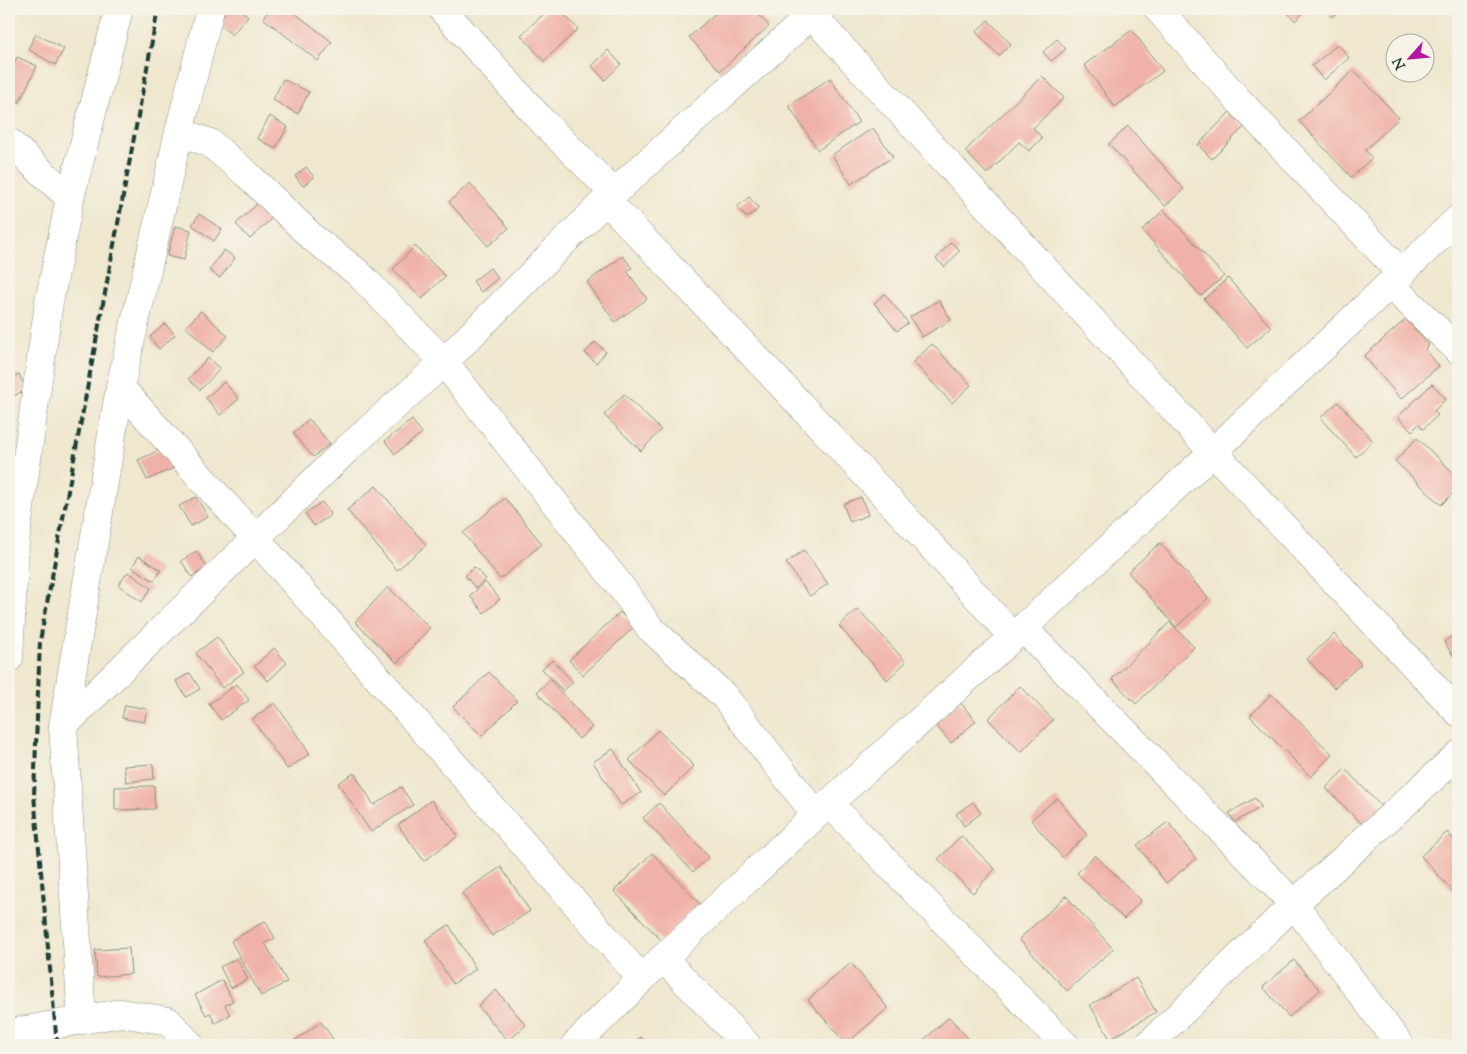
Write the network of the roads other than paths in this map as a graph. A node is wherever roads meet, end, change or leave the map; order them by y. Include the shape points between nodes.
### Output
1 (119, 9) edge
2 (210, 9) edge
3 (442, 9) edge
4 (1158, 9) edge
5 (812, 11) edge
6 (179, 132) junction
7 (9, 142) edge
8 (610, 196) junction
9 (70, 198) junction
10 (1458, 219) edge
11 (1396, 279) junction
12 (1458, 350) edge
13 (444, 362) junction
14 (120, 387) junction
15 (1213, 452) junction
16 (256, 539) junction
17 (12, 540) edge
18 (1018, 633) junction
19 (9, 658) edge
20 (1458, 712) edge
21 (63, 726) junction
22 (1458, 755) edge
23 (822, 809) junction
24 (1294, 904) junction
25 (663, 958) junction
26 (642, 979) junction
27 (82, 1020) junction
28 (9, 1033) edge
29 (190, 1045) edge
30 (575, 1045) edge
31 (747, 1045) edge
32 (1065, 1045) edge
33 (1148, 1045) edge
34 (1400, 1045) edge

1 - 9 street
2 - 6 street
3 - 8 street
4 - 11 street
5 - 8 street
5 - 15 street
6 - 13 street via 210,143 248,174 313,238 358,273
6 - 14 street
7 - 9 street
8 - 13 street
8 - 18 street via 930,544
9 - 17 street via 49,302
10 - 11 street
11 - 12 street
11 - 15 street
13 - 16 street via 346,450
13 - 23 street via 650,628 724,696
14 - 16 street
14 - 21 street
15 - 18 street
15 - 20 street
16 - 21 street
16 - 26 street
17 - 19 street
18 - 23 street
18 - 24 street
21 - 27 street
22 - 24 street
23 - 25 street
23 - 32 street
24 - 33 street
24 - 34 street
25 - 26 street
25 - 31 street
26 - 30 street
27 - 28 street
27 - 29 street via 121,1013 168,1021

